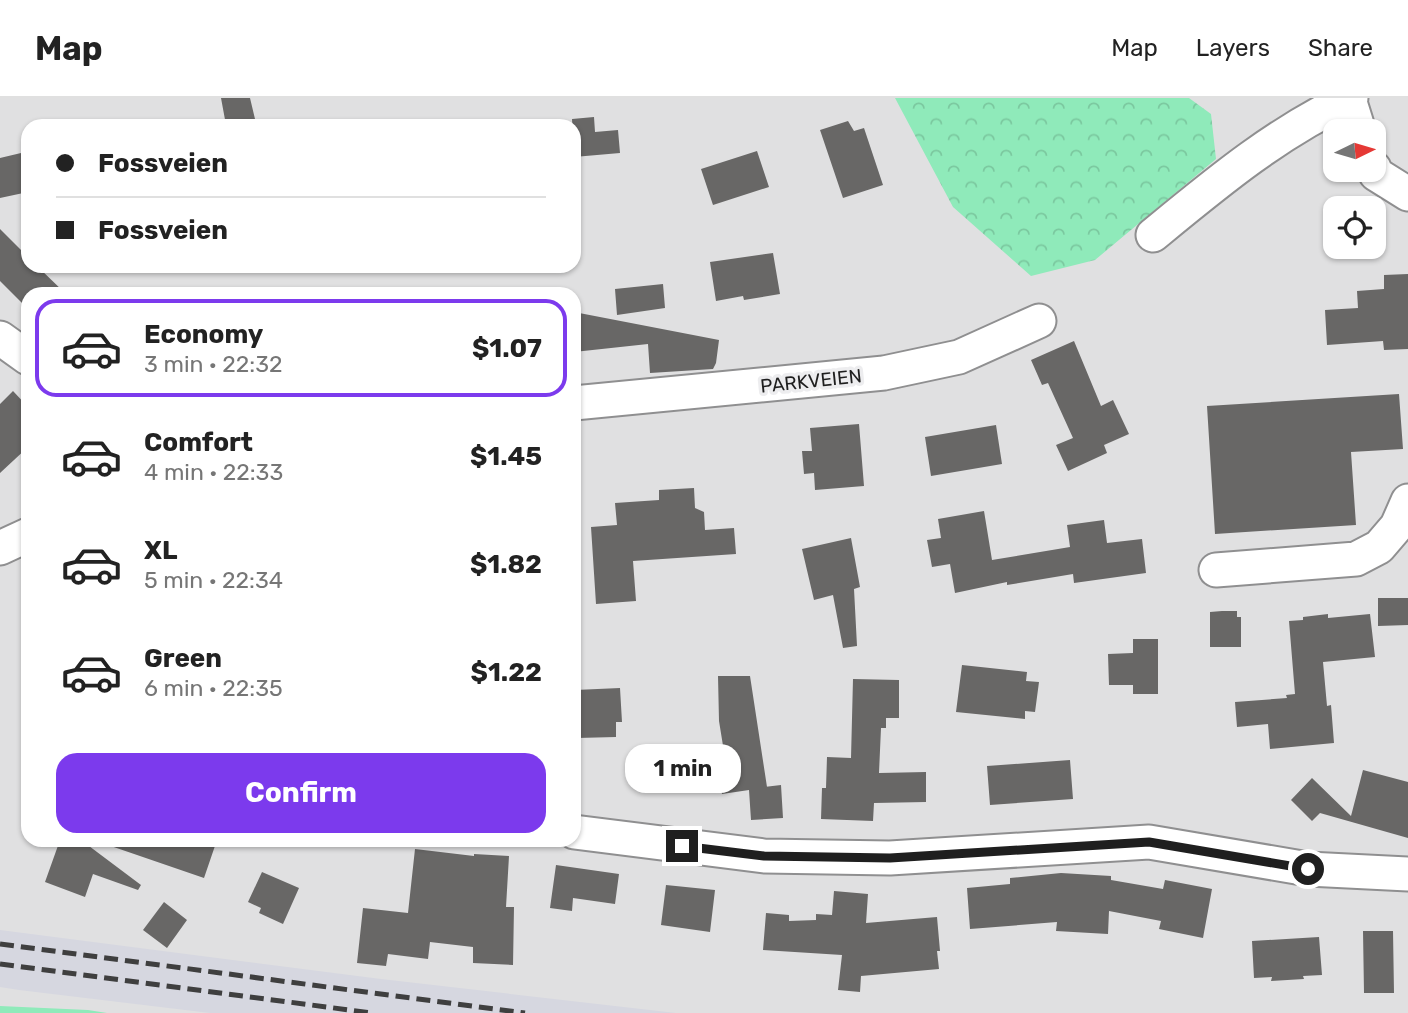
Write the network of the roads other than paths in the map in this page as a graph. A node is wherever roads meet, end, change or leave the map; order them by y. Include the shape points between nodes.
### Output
1 (1350, 99) edge
2 (1356, 119) edge
3 (1386, 180) edge
4 (1408, 194) edge
5 (1153, 235) dead end
6 (1039, 321) dead end
7 (0, 338) edge
8 (21, 353) edge
9 (581, 402) edge
10 (1408, 501) edge
11 (21, 538) edge
12 (0, 548) edge
13 (1216, 570) dead end
14 (581, 833) edge
15 (1408, 874) edge

1 - 2 street
1 - 5 street via 1243,161
3 - 4 street
6 - 9 street, PARKVEIEN via 959,357 884,373
7 - 8 street
10 - 13 street via 1397,526 1379,547 1356,559
11 - 12 street
14 - 15 street via 764,856 890,858 1149,842 1308,869

